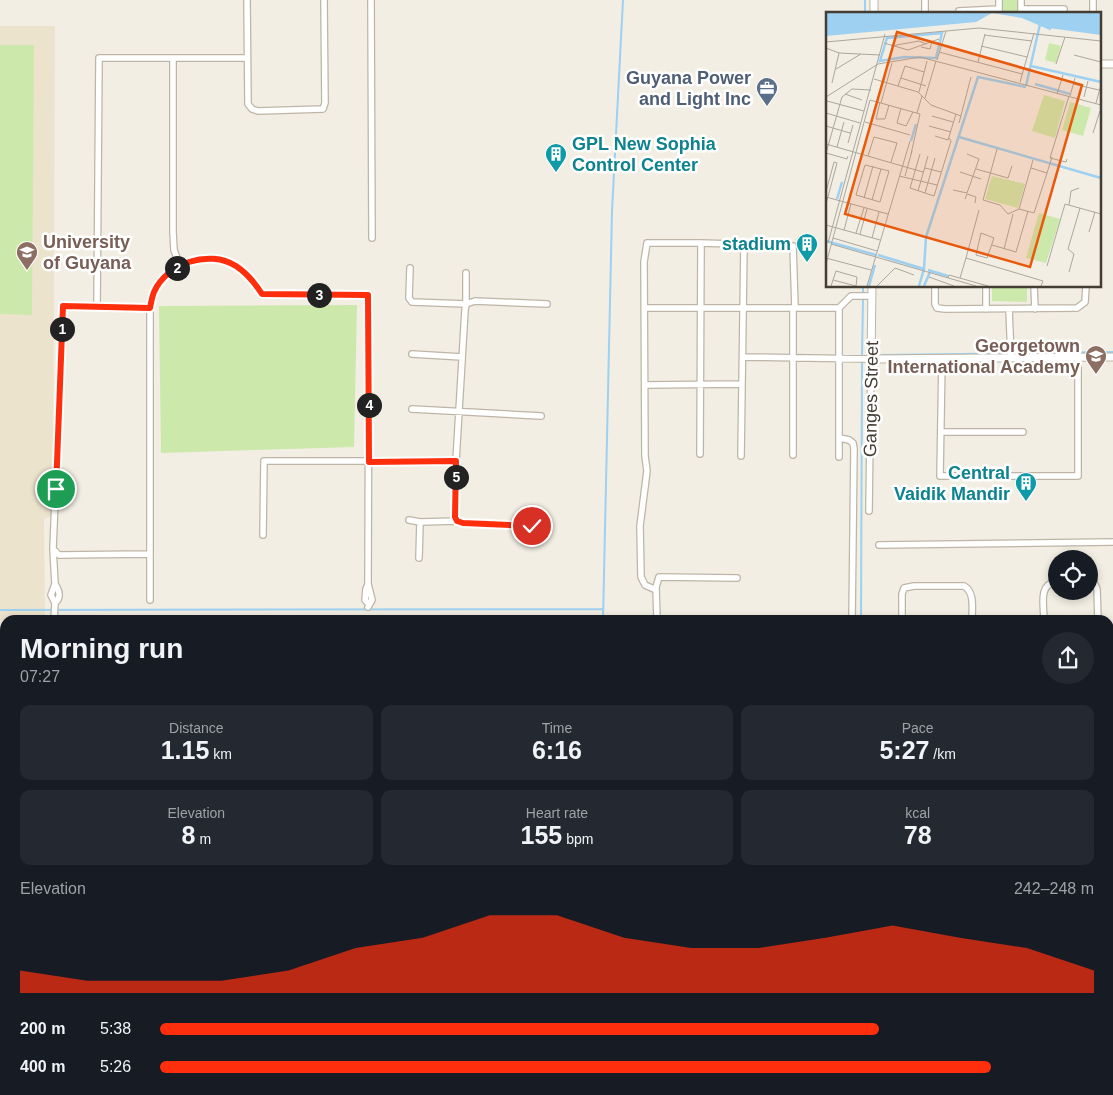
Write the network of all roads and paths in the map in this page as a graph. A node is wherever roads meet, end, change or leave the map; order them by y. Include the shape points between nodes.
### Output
1 (247, 0) edge
2 (324, 0) edge
3 (371, 0) edge
4 (999, 0) edge
5 (1021, 0) edge
6 (1064, 9) dead end
7 (999, 11) edge
8 (1021, 11) edge
9 (959, 12) dead end
10 (173, 58) junction
11 (247, 58) junction
12 (1100, 64) edge
13 (1113, 64) edge
14 (372, 238) dead end
15 (701, 243) junction
16 (744, 244) junction
17 (180, 266) junction
18 (410, 268) dead end
19 (466, 273) dead end
20 (871, 288) edge
21 (935, 288) edge
22 (986, 288) edge
23 (1034, 288) edge
24 (1086, 288) edge
25 (866, 296) junction
26 (466, 304) junction
27 (547, 304) dead end
28 (97, 307) junction
29 (150, 308) junction
30 (645, 308) junction
31 (701, 308) junction
32 (744, 308) junction
33 (795, 308) junction
34 (839, 308) junction
35 (986, 309) junction
36 (1009, 309) junction
37 (1035, 309) junction
38 (412, 354) dead end
39 (1011, 354) junction
40 (462, 357) junction
41 (743, 357) junction
42 (1113, 357) edge
43 (793, 358) junction
44 (839, 358) junction
45 (865, 358) junction
46 (942, 358) junction
47 (1078, 358) junction
48 (702, 384) junction
49 (742, 384) junction
50 (645, 385) junction
51 (412, 409) dead end
52 (459, 411) junction
53 (541, 416) dead end
54 (941, 432) junction
55 (1023, 432) dead end
56 (840, 438) junction
57 (700, 454) dead end
58 (793, 455) dead end
59 (741, 456) dead end
60 (839, 457) dead end
61 (456, 461) junction
62 (369, 462) junction
63 (869, 511) dead end
64 (409, 520) dead end
65 (457, 521) junction
66 (420, 522) junction
67 (532, 526) dead end
68 (263, 535) dead end
69 (1113, 542) edge
70 (879, 545) dead end
71 (53, 549) junction
72 (150, 554) junction
73 (419, 558) dead end
74 (736, 578) dead end
75 (1048, 585) edge
76 (656, 590) junction
77 (150, 600) dead end
78 (1098, 600) edge
79 (368, 605) dead end
80 (54, 615) edge
81 (657, 615) edge
82 (852, 615) edge
83 (902, 615) edge
84 (972, 615) edge
85 (1044, 615) edge
86 (1098, 615) edge

1 - 11 street
2 - 11 street via 323,109 252,109 248,104
3 - 14 street
4 - 7 street
5 - 8 street
6 - 8 street
7 - 9 street
10 - 11 street
10 - 17 street via 172,232
10 - 28 street via 99,58
12 - 13 street
15 - 16 street
15 - 30 street via 647,244
15 - 31 street
16 - 32 street
16 - 33 street via 793,246
17 - 29 street via 154,292
17 - 62 street via 202,258 220,260 251,277 262,294 368,295
18 - 26 street via 409,298 412,302
19 - 26 street
20 - 25 street, Ganges Street
21 - 35 street via 937,308
22 - 35 street
23 - 37 street
24 - 37 street via 1083,304 1077,308
25 - 34 street via 851,296
25 - 45 street, Ganges Street
26 - 27 street via 475,301
26 - 40 street
28 - 29 street
28 - 71 street via 63,306
29 - 72 street
30 - 31 street
30 - 50 street
31 - 32 street
31 - 48 street
32 - 33 street
32 - 41 street
33 - 34 street
33 - 43 street
34 - 44 street
35 - 36 street
36 - 37 street
36 - 39 street
38 - 40 street
39 - 46 street
39 - 47 street
40 - 52 street
41 - 43 street
41 - 49 street
42 - 47 street
43 - 44 street
43 - 58 street
44 - 45 street
44 - 56 street
45 - 46 street
45 - 63 street, Ganges Street
46 - 54 street
47 - 54 street via 1078,476 940,476
48 - 49 street
48 - 50 street
48 - 57 street
49 - 59 street
50 - 76 street via 647,471 640,526 641,577 645,584
51 - 52 street
52 - 53 street
52 - 61 street
54 - 55 street
56 - 60 street
56 - 82 street via 853,443 854,449
61 - 62 street
61 - 65 street
62 - 68 street via 264,461
62 - 79 street via 368,584 365,600
64 - 66 street
65 - 66 street
65 - 67 street
66 - 73 street
69 - 70 street
71 - 72 street via 60,555
71 - 80 street via 55,584 51,595
72 - 77 street
74 - 76 street via 659,577
75 - 85 street via 1044,589
76 - 81 street
78 - 86 street
83 - 84 street via 904,588 964,586 969,589

